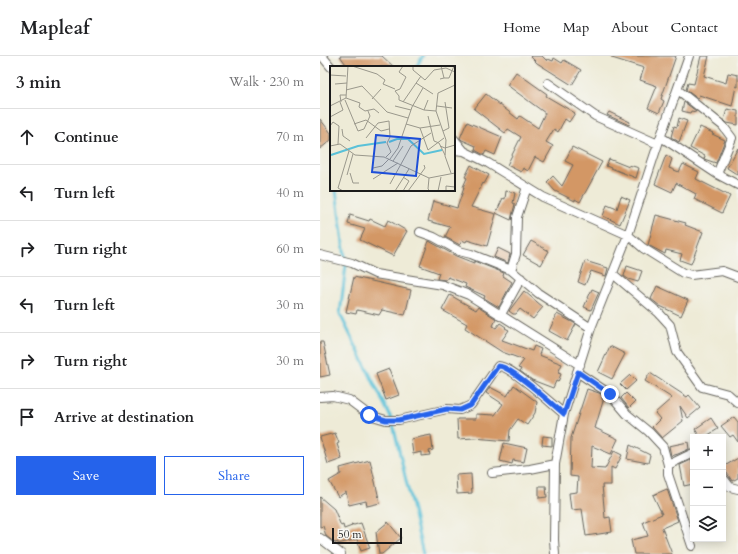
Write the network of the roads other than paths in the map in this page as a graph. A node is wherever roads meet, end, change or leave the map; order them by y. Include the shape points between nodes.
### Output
1 (322, 56) edge
2 (689, 56) edge
3 (330, 66) edge
4 (548, 83) dead end
5 (678, 90) junction
6 (455, 140) edge
7 (659, 141) junction
8 (455, 150) edge
9 (464, 151) junction
10 (717, 174) junction
11 (738, 186) edge
12 (527, 187) junction
13 (420, 232) dead end
14 (628, 235) junction
15 (320, 255) edge
16 (511, 270) junction
17 (613, 274) junction
18 (738, 277) edge
19 (521, 278) junction
20 (500, 316) junction
21 (590, 328) junction
22 (579, 369) junction
23 (320, 398) edge
24 (738, 403) edge
25 (564, 414) junction
26 (690, 454) edge
27 (555, 464) junction
28 (668, 465) junction
29 (492, 473) dead end
30 (726, 482) edge
31 (738, 489) edge
32 (320, 538) edge
33 (692, 546) dead end
34 (341, 554) edge
35 (556, 554) edge

1 - 3 street
2 - 5 street
4 - 7 street via 595,116
5 - 7 street
5 - 10 street via 723,126 732,138
6 - 9 street
7 - 10 street
7 - 14 street
8 - 9 street
9 - 12 street
10 - 11 street
12 - 14 street via 543,197
12 - 16 street via 517,217 516,254
13 - 16 street via 459,251
14 - 17 street
14 - 18 street via 643,248 683,273 722,271
15 - 20 street via 352,263 375,274 443,285 469,295
16 - 19 street
17 - 21 street
17 - 24 street via 659,312 670,325 677,352 702,387 728,394
19 - 20 street
19 - 21 street via 538,293
20 - 22 street
21 - 22 street
22 - 25 street
22 - 28 street via 610,394 627,414 663,447
23 - 25 street via 333,396 350,400 369,415 386,420 399,420 447,409 460,410 471,405 498,366 501,366 547,398
25 - 27 street
26 - 28 street
27 - 29 street
27 - 35 street
28 - 33 street via 668,474
30 - 31 street via 730,488
32 - 34 street

